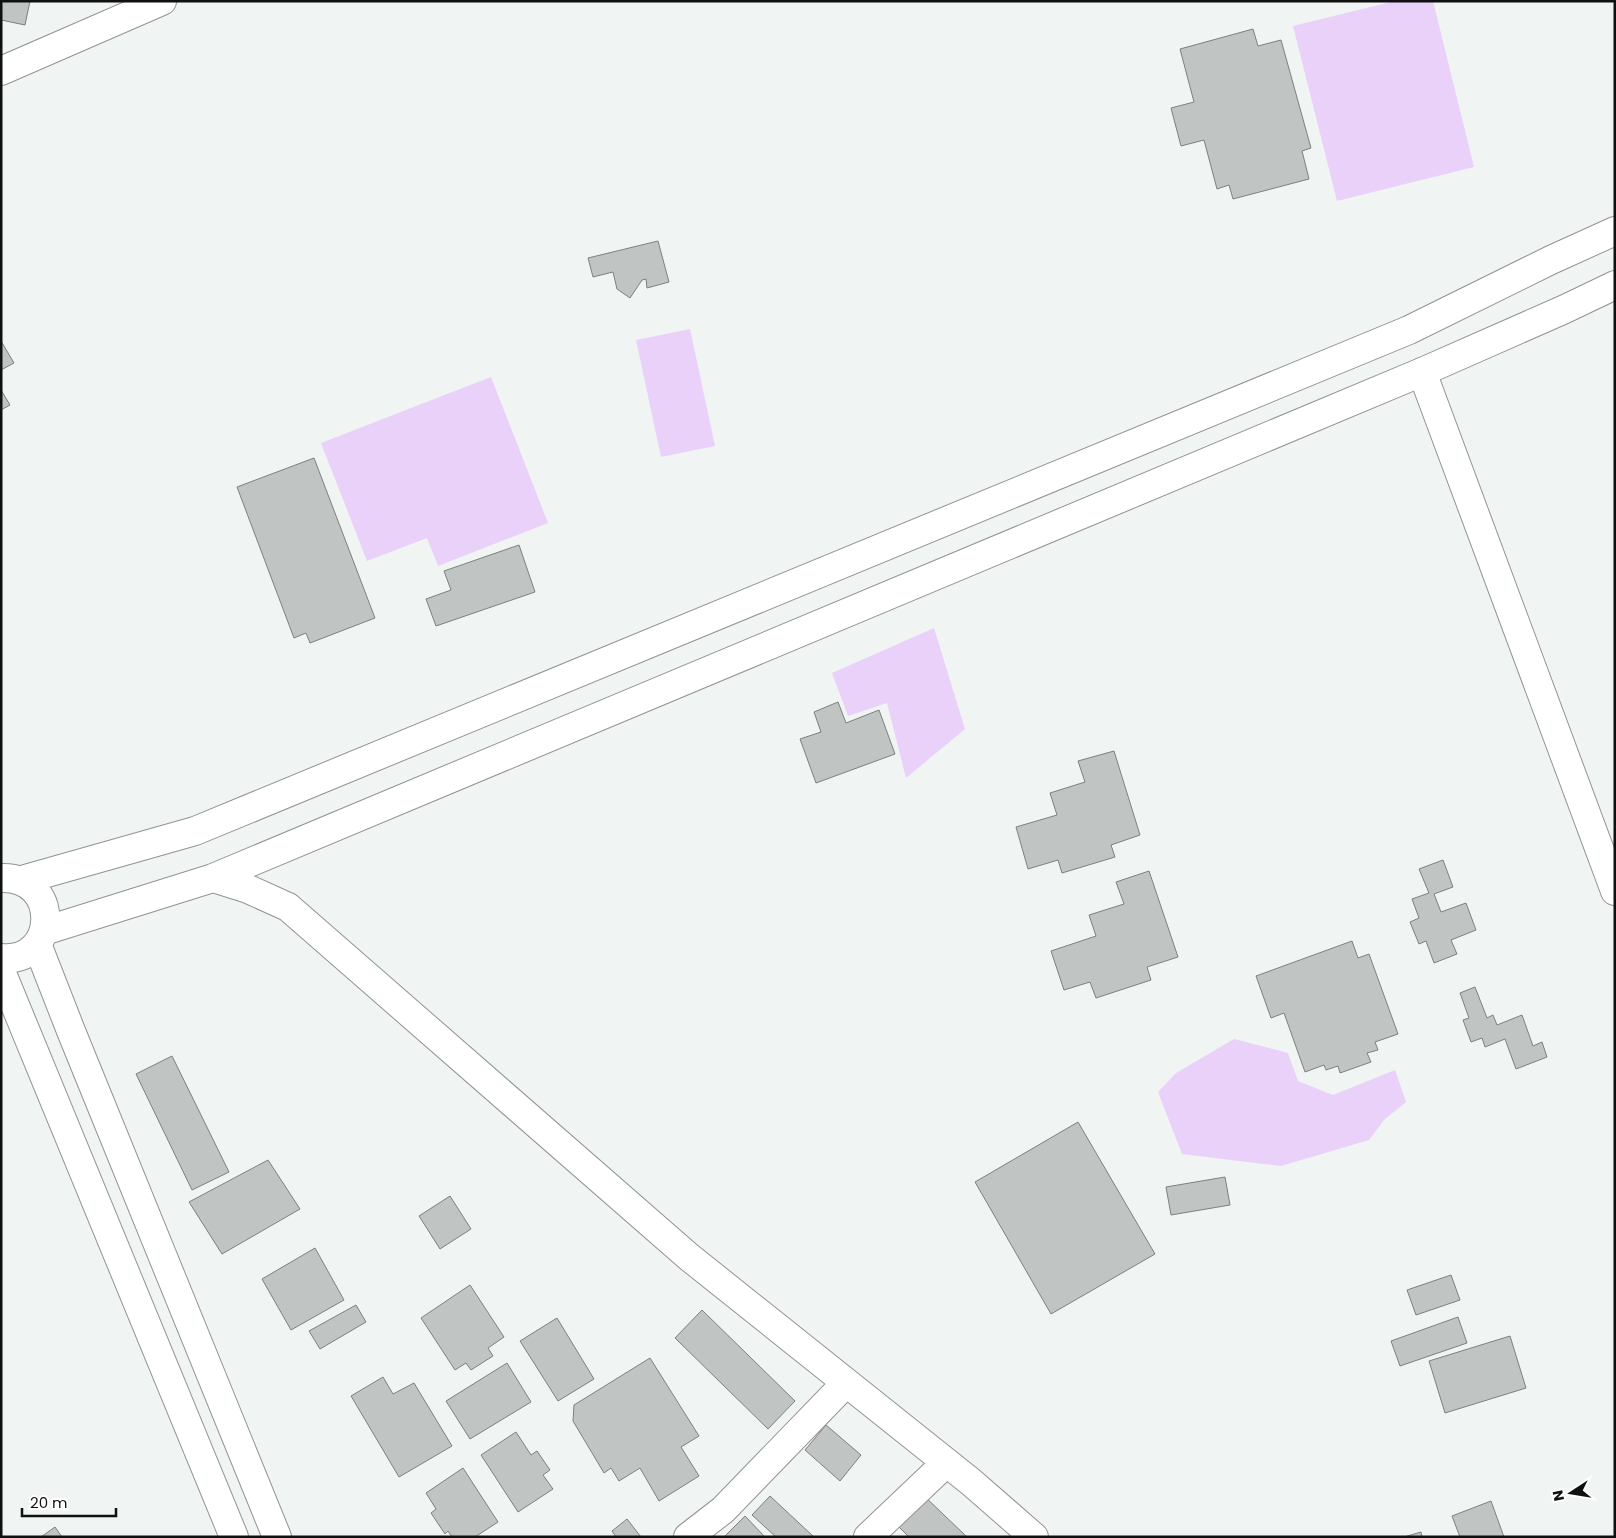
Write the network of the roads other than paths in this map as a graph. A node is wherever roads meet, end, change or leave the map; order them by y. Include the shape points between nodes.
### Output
1 (162, 1) edge
2 (1, 71) edge
3 (1615, 231) edge
4 (1615, 285) edge
5 (1422, 372) junction
6 (212, 878) junction
7 (12, 879) edge
8 (1615, 891) edge
9 (41, 937) junction
10 (1, 958) edge
11 (1, 971) edge
12 (846, 1383) junction
13 (946, 1463) junction
14 (1027, 1535) edge
15 (234, 1537) edge
16 (277, 1537) edge
17 (688, 1537) edge
18 (868, 1537) edge

1 - 2 street
3 - 7 street via 1400,334 195,831
4 - 5 street
5 - 6 street
5 - 8 street
6 - 9 street
6 - 12 street via 248,889 288,907 689,1258
7 - 9 street via 30,885 43,901 46,921
9 - 10 street via 29,952 18,957
9 - 16 street via 71,1031
11 - 15 street
12 - 13 street
12 - 17 street via 723,1510
13 - 14 street
13 - 18 street

